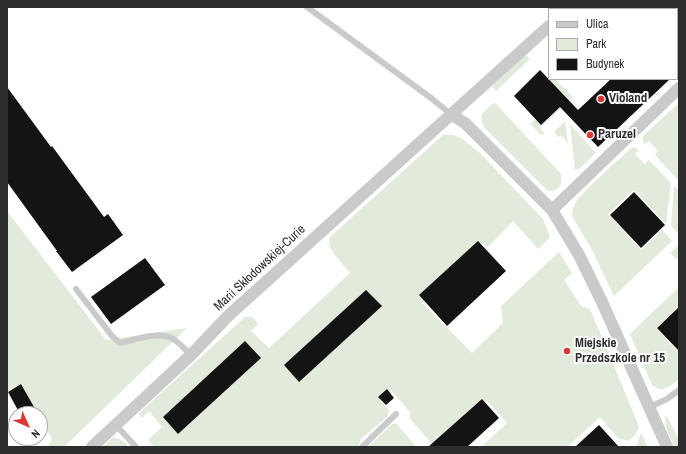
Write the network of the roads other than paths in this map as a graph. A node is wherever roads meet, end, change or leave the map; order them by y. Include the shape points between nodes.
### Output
1 (308, 7) edge
2 (548, 27) edge
3 (679, 88) edge
4 (452, 114) junction
5 (552, 210) junction
6 (76, 290) dead end
7 (190, 355) junction
8 (679, 390) edge
9 (650, 407) junction
10 (396, 414) dead end
11 (116, 425) junction
12 (92, 447) edge
13 (136, 447) edge
14 (362, 447) edge
15 (667, 447) edge

1 - 4 lane
2 - 4 street, Marii Skłodowskiej-Curie
3 - 5 street
4 - 5 street via 465,123
4 - 7 street, Marii Skłodowskiej-Curie via 229,315
5 - 9 street via 586,268
6 - 7 lane via 120,343 154,335 169,337
7 - 11 street, Marii Skłodowskiej-Curie
8 - 9 lane
9 - 15 street
10 - 14 lane
11 - 12 street, Marii Skłodowskiej-Curie
11 - 13 lane

